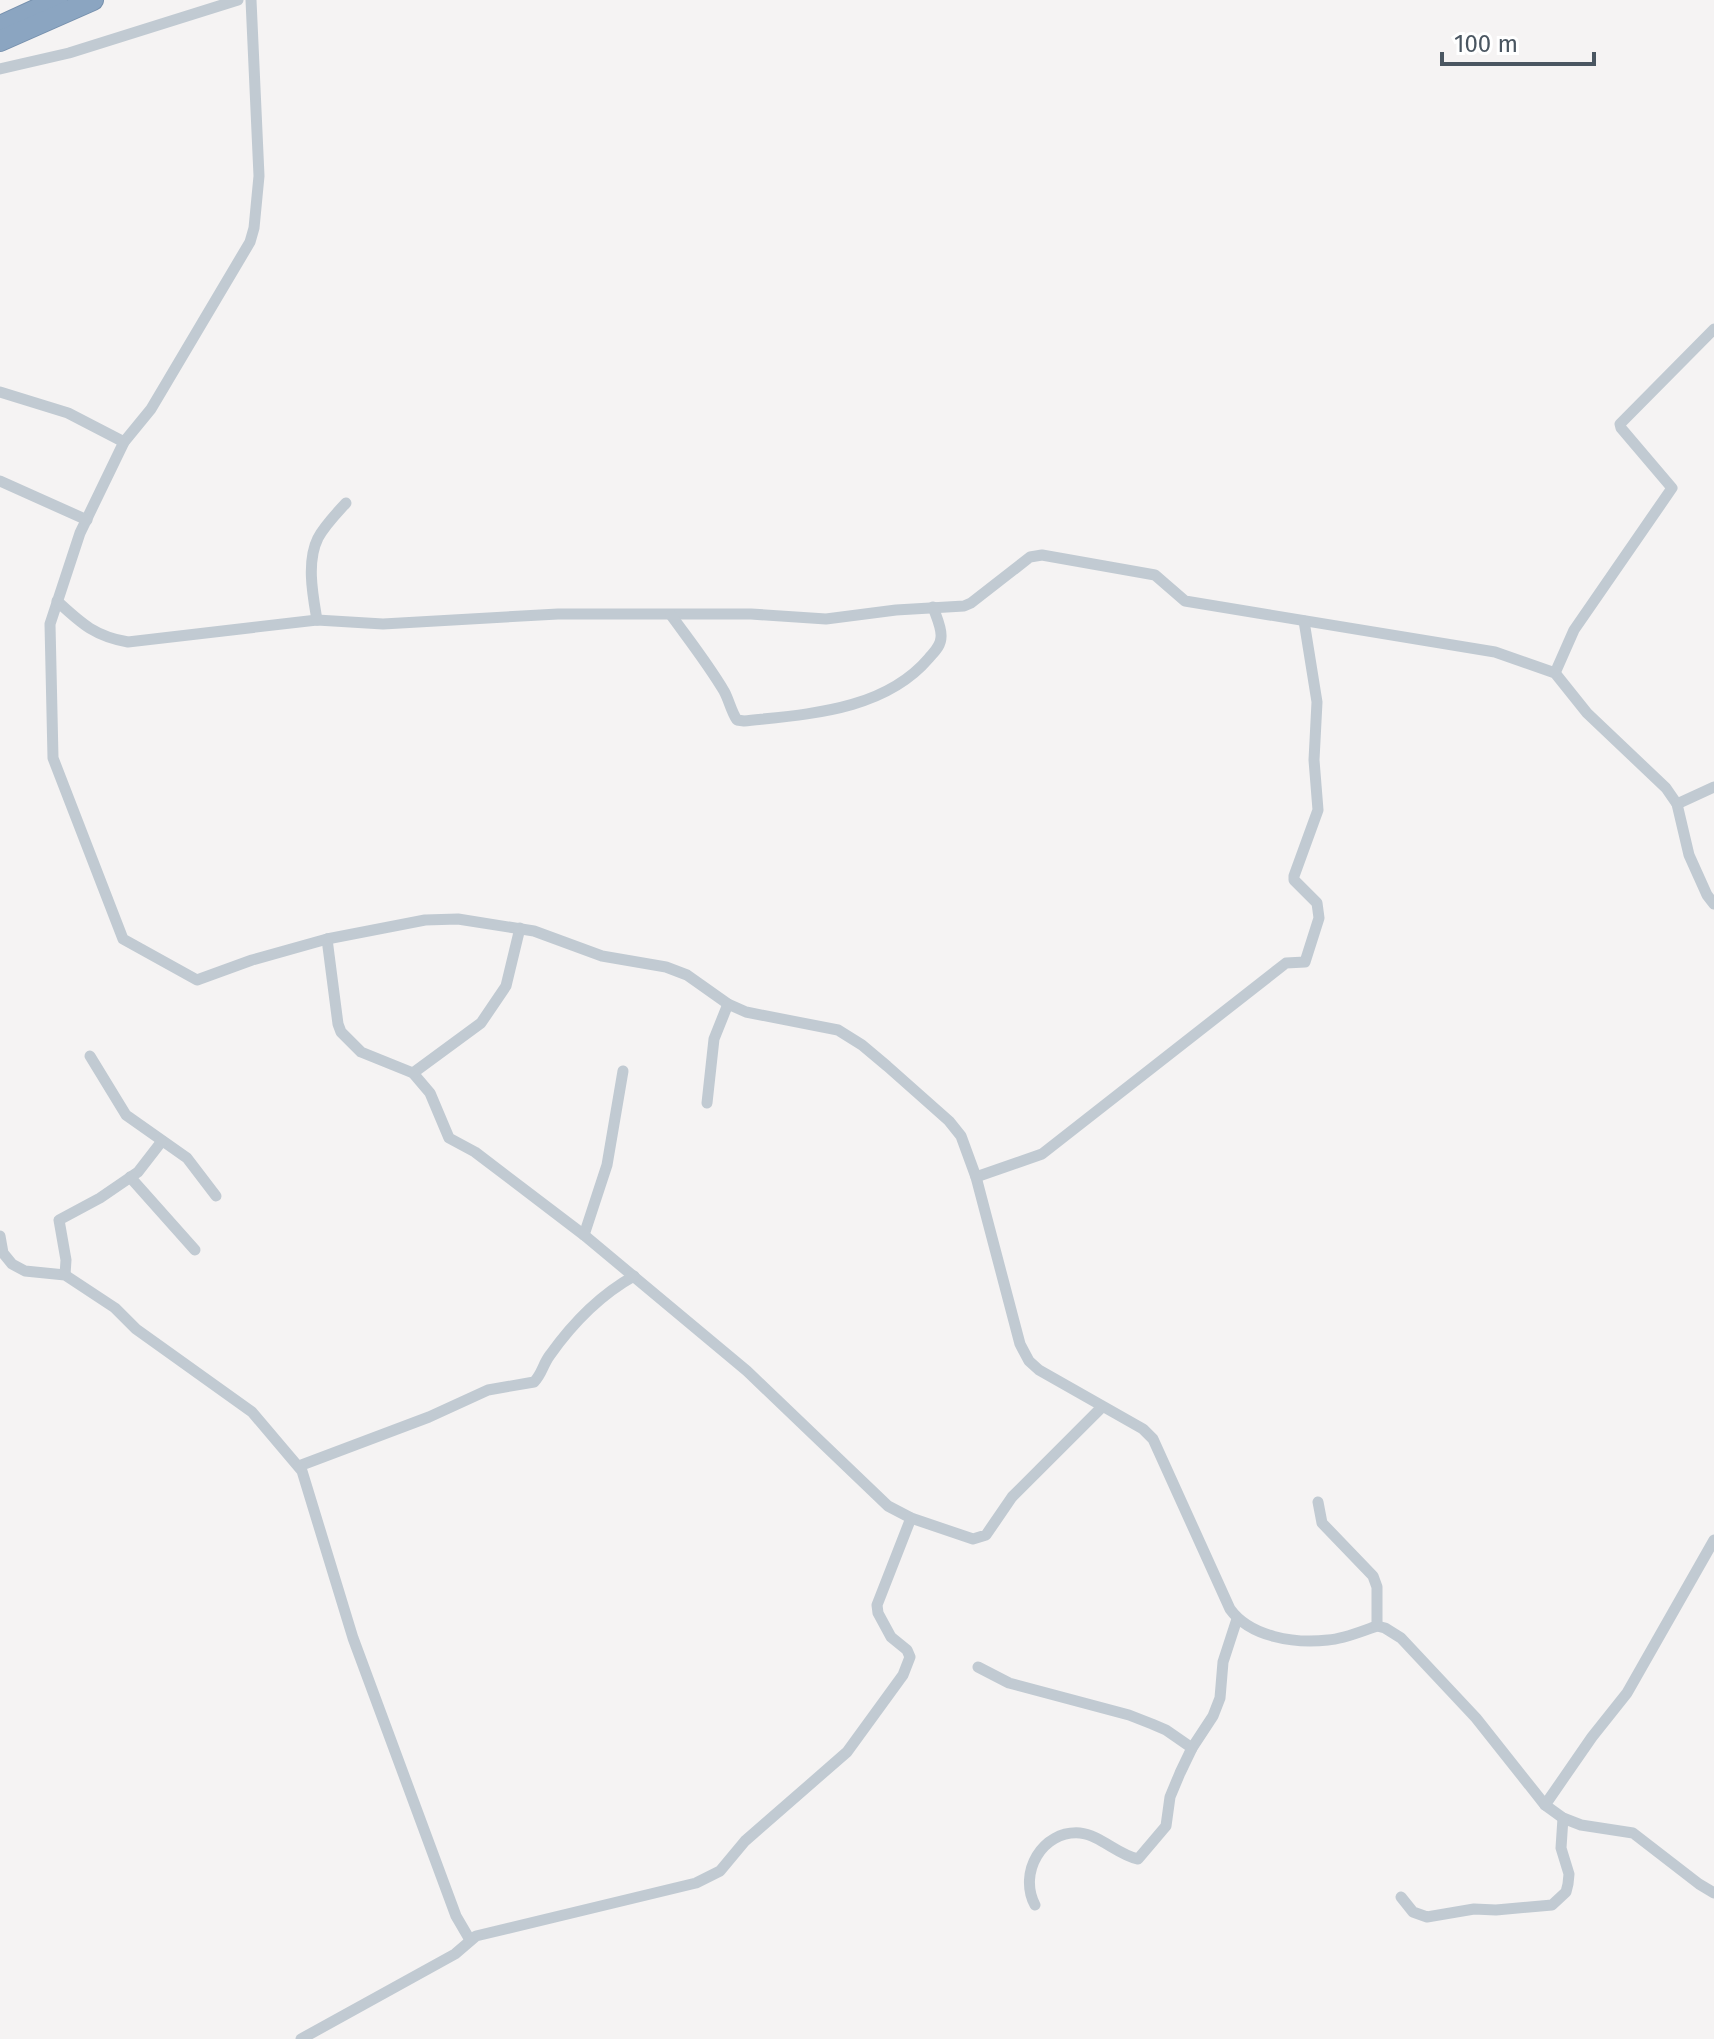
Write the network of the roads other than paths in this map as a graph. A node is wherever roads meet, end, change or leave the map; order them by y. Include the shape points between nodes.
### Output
1 (57, 0) edge
2 (93, 0) edge
3 (238, 0) edge
4 (251, 0) edge
5 (0, 26) edge
6 (0, 41) edge
7 (0, 69) edge
8 (1714, 329) edge
9 (0, 392) edge
10 (124, 442) junction
11 (0, 481) edge
12 (346, 503) dead end
13 (87, 520) junction
14 (57, 601) junction
15 (933, 607) junction
16 (671, 615) junction
17 (317, 620) junction
18 (1304, 621) junction
19 (1555, 673) junction
20 (1714, 787) edge
21 (1677, 804) junction
22 (1714, 904) edge
23 (520, 928) junction
24 (327, 939) junction
25 (728, 1004) junction
26 (90, 1056) dead end
27 (623, 1071) dead end
28 (413, 1073) junction
29 (707, 1103) dead end
30 (162, 1141) junction
31 (130, 1177) junction
32 (976, 1177) junction
33 (216, 1196) dead end
34 (584, 1235) junction
35 (0, 1236) edge
36 (195, 1250) dead end
37 (65, 1275) junction
38 (634, 1276) junction
39 (1102, 1407) junction
40 (299, 1466) junction
41 (1318, 1502) dead end
42 (911, 1518) junction
43 (1714, 1540) edge
44 (1237, 1619) junction
45 (1377, 1626) junction
46 (978, 1667) dead end
47 (1192, 1748) junction
48 (1545, 1805) junction
49 (1563, 1818) junction
50 (1714, 1893) edge
51 (1401, 1897) dead end
52 (1035, 1905) dead end
53 (470, 1940) junction
54 (302, 2039) edge

1 - 5 highway
2 - 6 highway
3 - 7 street
4 - 10 street via 259,176 250,242 151,409
8 - 19 street via 1620,424 1672,488 1574,630
9 - 10 street via 68,413
10 - 13 street
11 - 13 street
12 - 17 street via 315,544 312,590
13 - 14 street
14 - 17 street via 94,633 128,642
14 - 24 street via 49,642 53,758 123,939 197,980
15 - 16 street via 826,619
15 - 16 street via 942,633 939,646 897,686 836,708 744,721 734,716 722,687
15 - 18 street via 971,603 1030,557 1042,555 1155,575 1185,601
16 - 17 street via 540,614 370,624
18 - 19 street via 1495,652
18 - 32 street via 1317,702 1318,810 1294,880 1317,903 1319,918 1305,962 1286,963 1042,1154
19 - 21 street
20 - 21 street
21 - 22 street via 1689,855
23 - 24 street via 449,918
23 - 25 street via 602,956 676,970
23 - 28 street via 506,986 481,1023
24 - 28 street via 341,1032 361,1052
25 - 29 street via 714,1039
25 - 32 street via 757,1015 829,1027 862,1045 949,1121 961,1136
26 - 30 street via 126,1115
27 - 34 street via 607,1165
28 - 34 street via 430,1093 449,1138
30 - 31 street
30 - 33 street via 187,1158
31 - 36 street
31 - 37 street via 59,1220
32 - 39 street via 1025,1354 1039,1370
34 - 38 street
35 - 37 street via 12,1264 25,1271
37 - 40 street via 252,1412
38 - 40 street via 584,1315 534,1382 488,1390
38 - 42 street via 747,1371 888,1506
39 - 42 street via 1012,1497 981,1539
39 - 44 street via 1153,1439
40 - 53 street via 353,1638 456,1916
41 - 45 street via 1322,1523 1373,1576
42 - 53 street via 877,1605 891,1637 910,1657 903,1675 847,1752 712,1877
43 - 48 street via 1625,1695
44 - 45 street via 1280,1638 1329,1640
44 - 47 street via 1223,1662 1220,1698
45 - 48 street via 1401,1638 1476,1718
46 - 47 street via 1009,1683 1129,1715
47 - 52 street via 1170,1797 1166,1826 1141,1857 1134,1859 1084,1834 1057,1839 1031,1863
48 - 49 street
49 - 50 street via 1633,1833
49 - 51 street via 1561,1848 1568,1884 1552,1905 1427,1917 1413,1912
53 - 54 street via 455,1954

